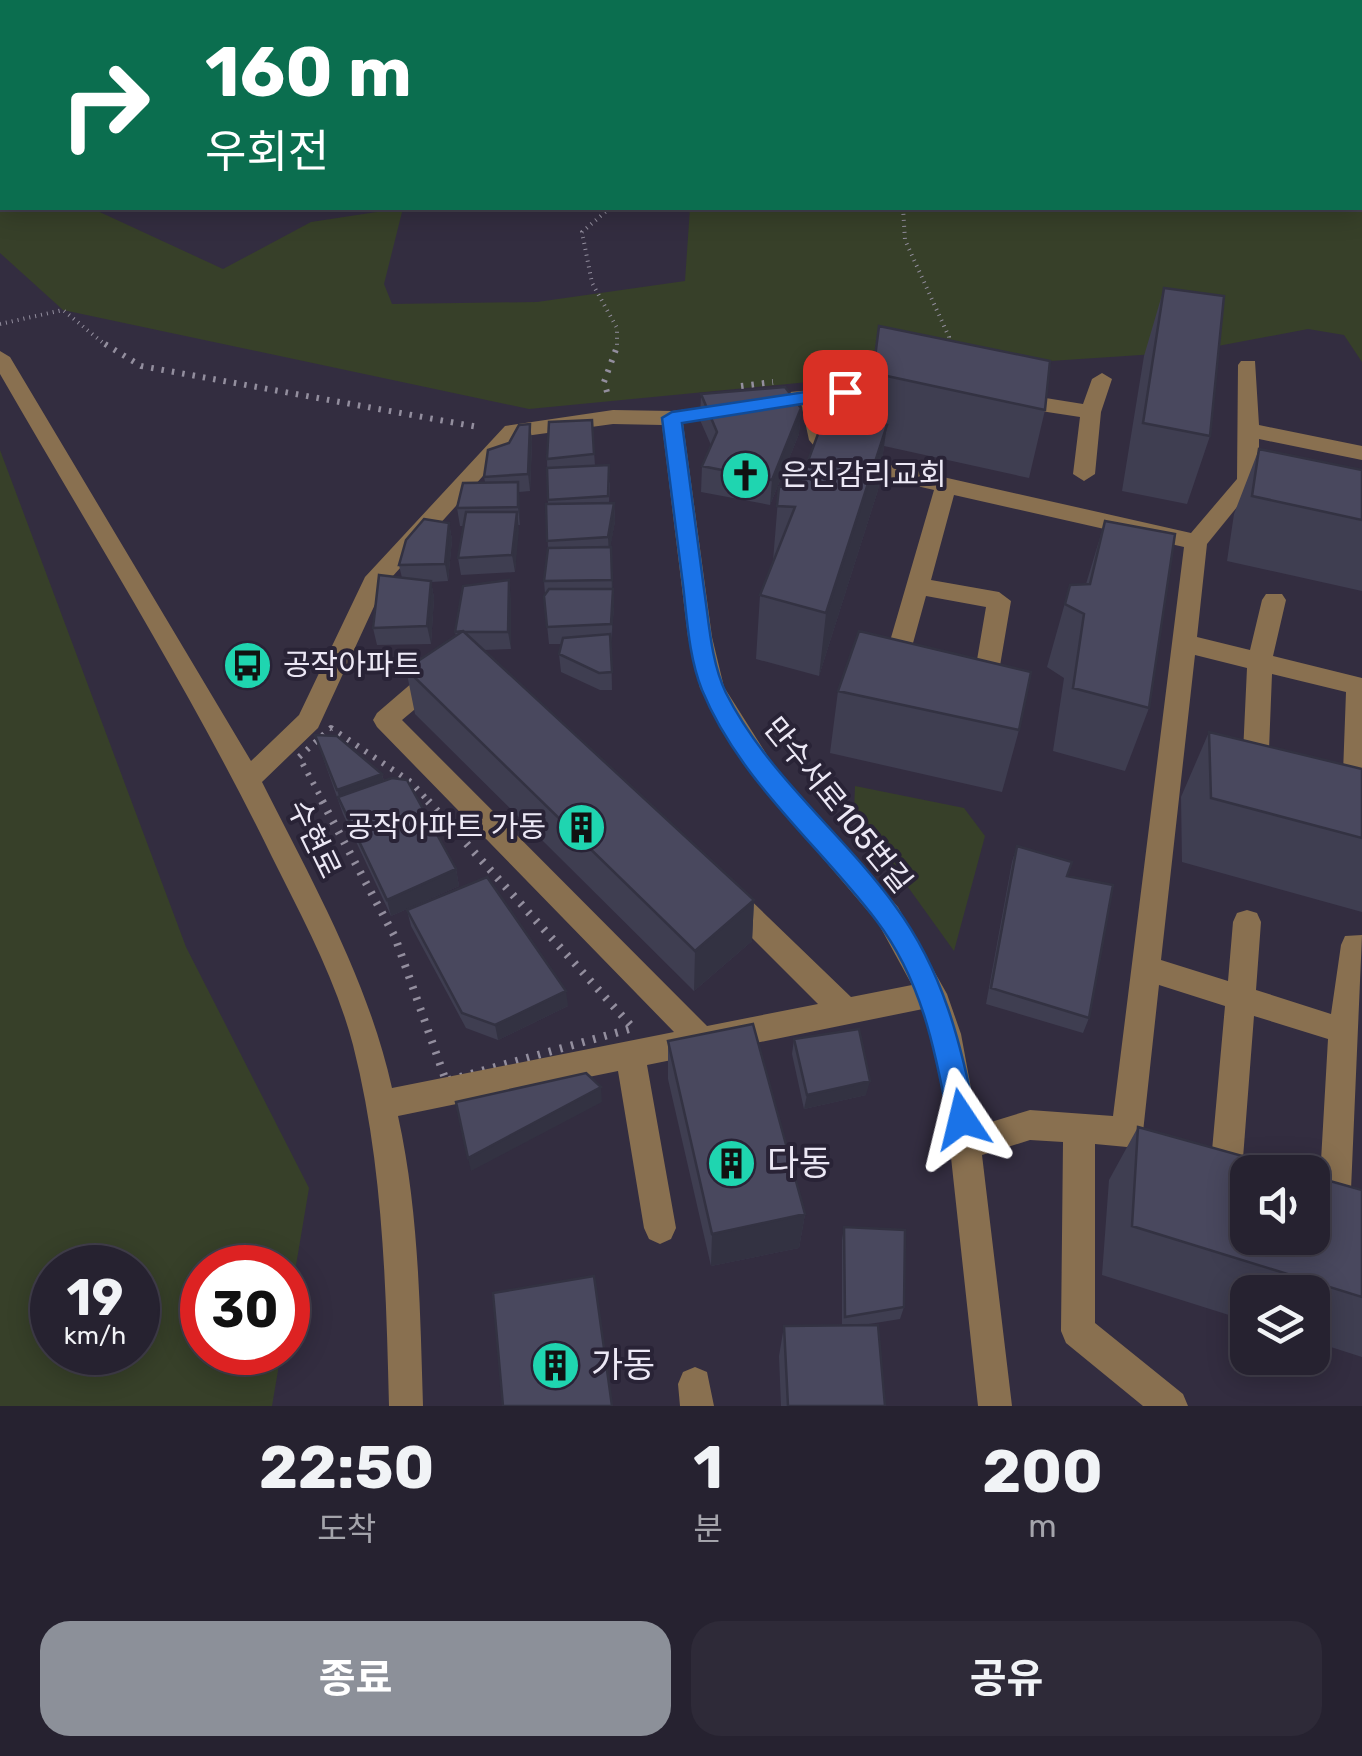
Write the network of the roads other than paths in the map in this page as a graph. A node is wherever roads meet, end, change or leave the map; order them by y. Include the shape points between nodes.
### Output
1 (0, 356) edge
2 (1248, 365) dead end
3 (1102, 379) dead end
4 (914, 384) edge
5 (799, 388) junction
6 (993, 396) edge
7 (1090, 412) junction
8 (672, 418) junction
9 (1248, 430) junction
10 (1362, 453) edge
11 (1084, 474) dead end
12 (946, 485) junction
13 (1196, 542) junction
14 (918, 586) junction
15 (1274, 600) dead end
16 (1184, 643) junction
17 (1260, 661) junction
18 (463, 667) edge
19 (1360, 681) edge
20 (890, 683) edge
21 (984, 695) edge
22 (248, 780) junction
23 (1254, 796) edge
24 (1354, 824) edge
25 (705, 873) edge
26 (1248, 922) dead end
27 (1355, 945) dead end
28 (1146, 968) junction
29 (932, 994) junction
30 (1239, 997) junction
31 (846, 1011) junction
32 (1343, 1030) junction
33 (701, 1040) junction
34 (630, 1054) junction
35 (380, 1105) junction
36 (1079, 1128) junction
37 (965, 1145) junction
38 (1225, 1184) edge
39 (1334, 1224) edge
40 (660, 1228) dead end
41 (406, 1406) edge
42 (995, 1406) edge
43 (1171, 1406) edge

1 - 22 street, 수현로
2 - 9 street
3 - 7 street
4 - 5 street
5 - 8 street via 767,402
5 - 12 street via 820,440 839,461
6 - 7 street
7 - 11 street
8 - 22 street via 613,417 512,431 373,583 309,721
8 - 29 street, 만수서로105번길 via 712,688 764,773 888,915
9 - 10 street
9 - 13 street via 1257,482
12 - 13 street
12 - 14 street
13 - 16 street
14 - 20 street
14 - 21 street via 999,601
15 - 17 street
16 - 17 street
16 - 28 street
17 - 19 street
17 - 23 street
18 - 33 street via 447,668 386,720
19 - 24 street
22 - 35 street, 수현로 via 329,947 367,1042
25 - 31 street
26 - 30 street
27 - 32 street
28 - 30 street
28 - 36 street via 1126,1132
29 - 31 street
29 - 37 street, 만수서로105번길 via 946,1034
30 - 32 street
30 - 38 street
31 - 33 street
32 - 39 street
33 - 34 street
34 - 35 street
34 - 40 street
35 - 41 street, 수현로 via 404,1294
36 - 37 street via 1030,1126
36 - 43 street via 1078,1331
37 - 42 street, 만수서로105번길

